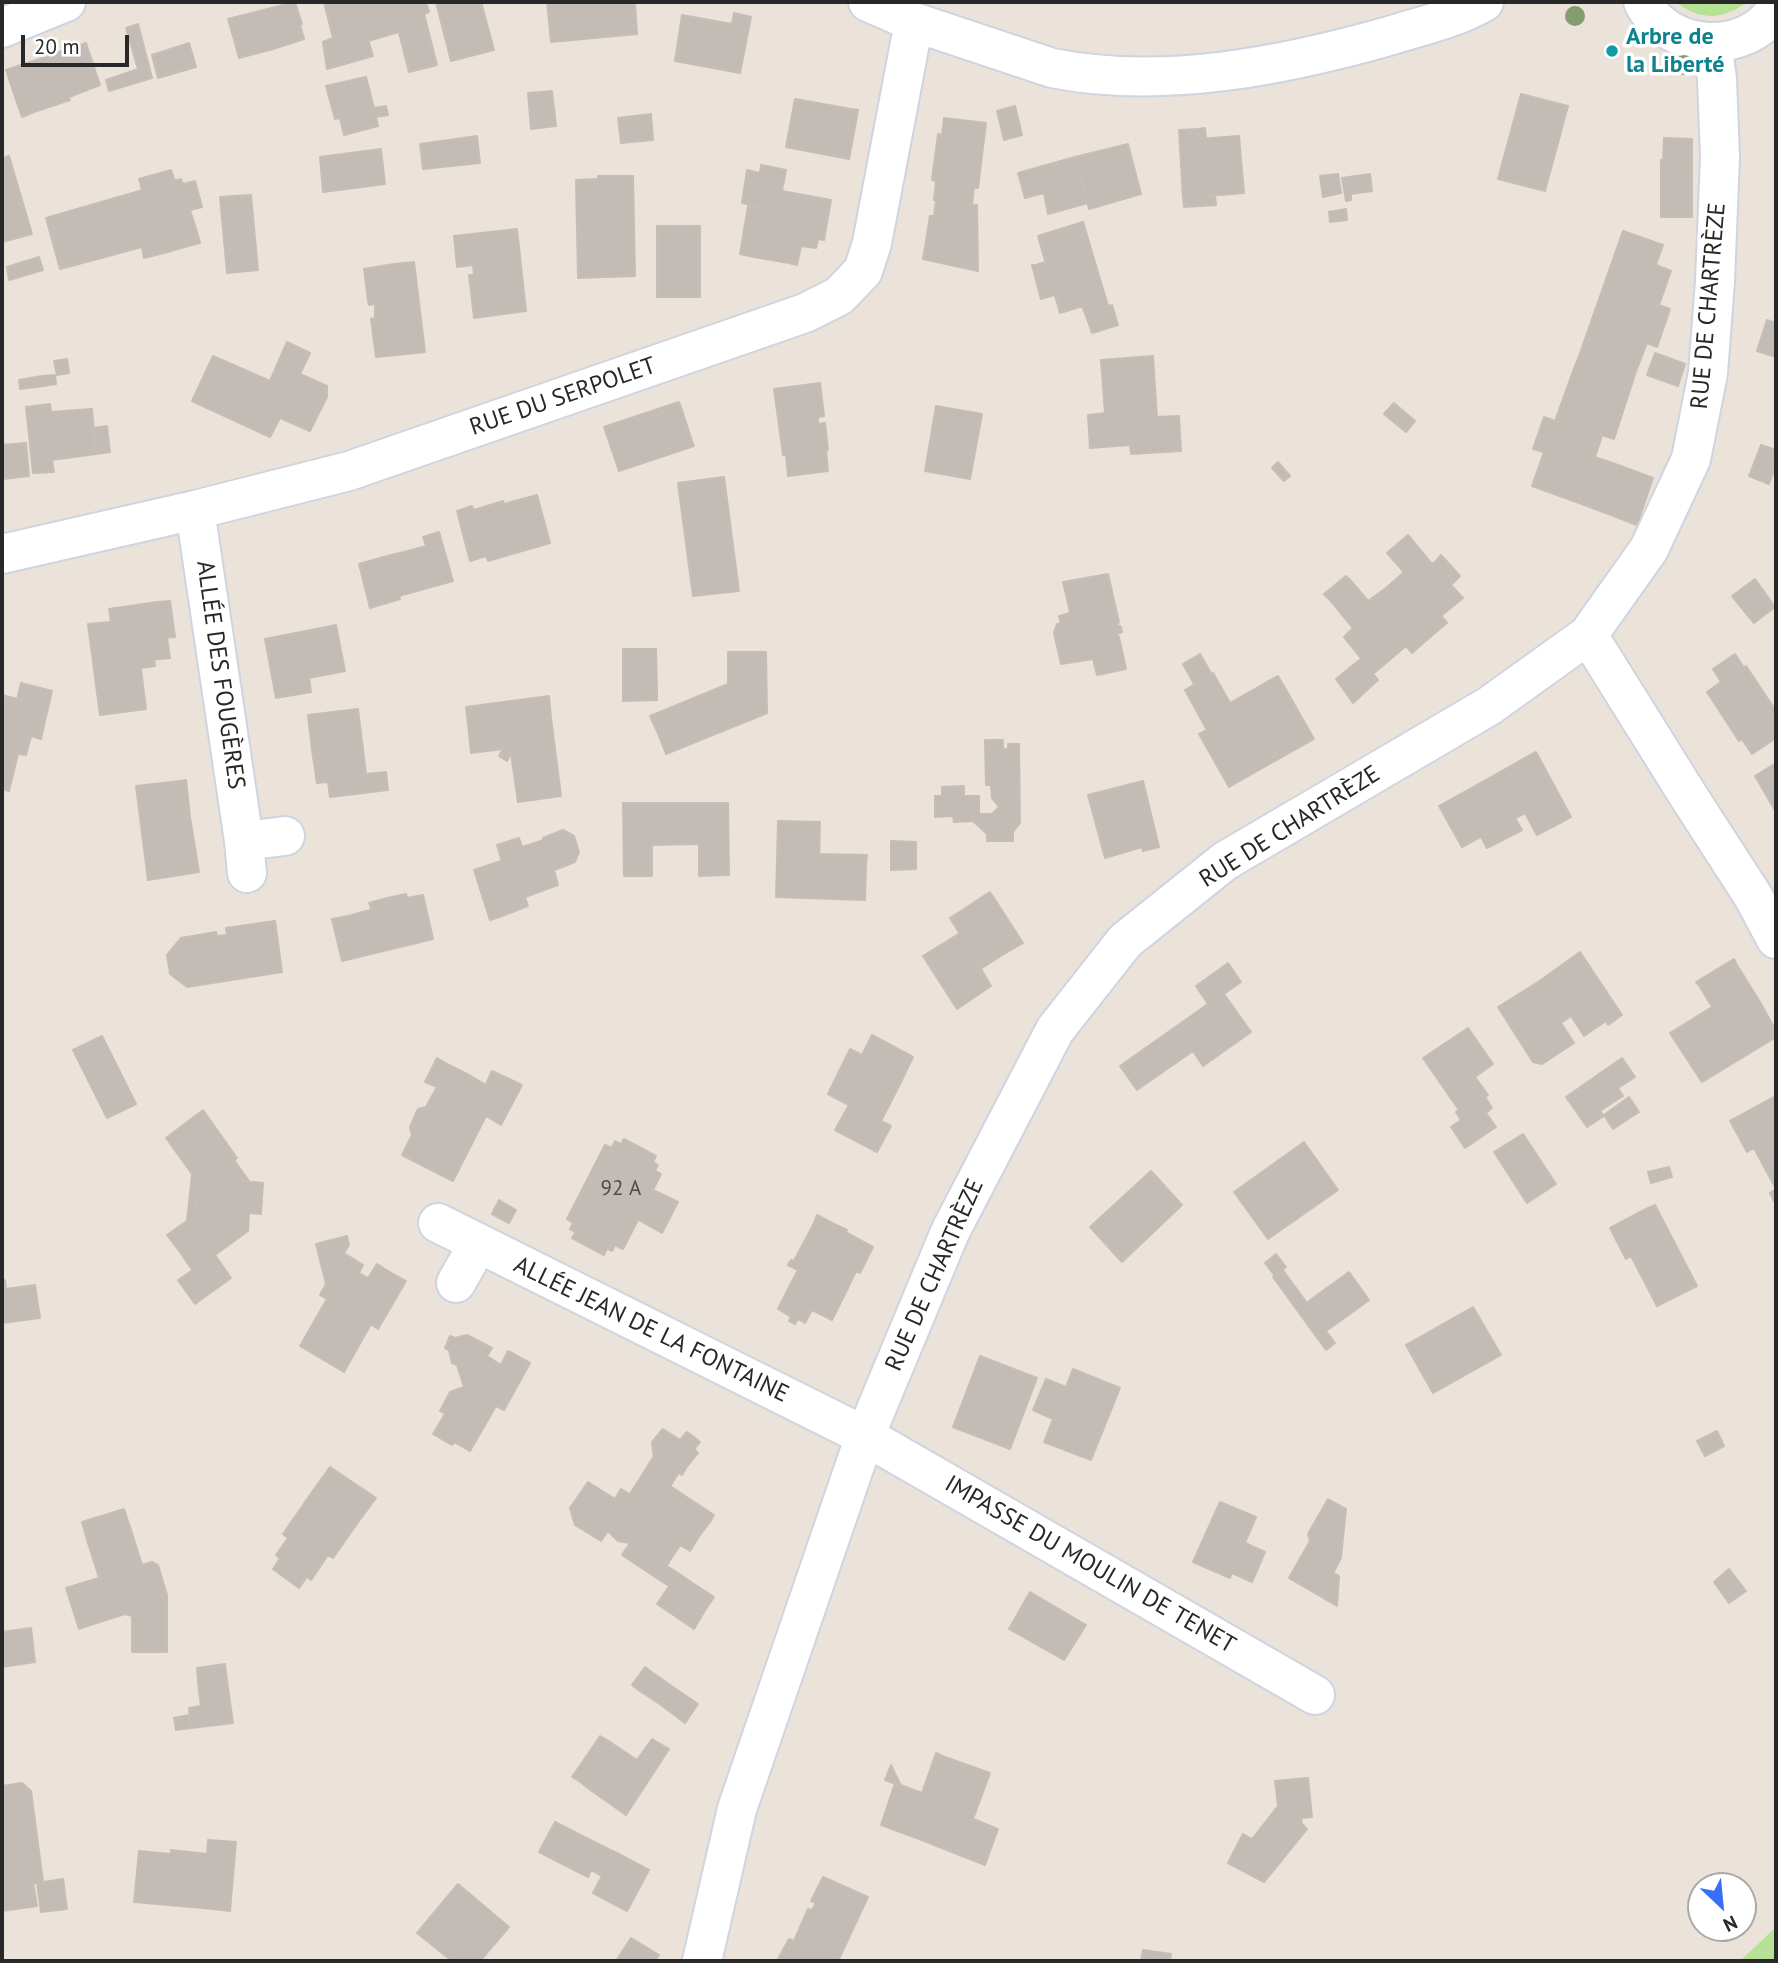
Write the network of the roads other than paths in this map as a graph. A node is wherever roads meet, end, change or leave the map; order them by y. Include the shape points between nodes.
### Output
1 (66, 2) edge
2 (868, 2) edge
3 (1484, 2) edge
4 (1643, 2) edge
5 (1776, 9) edge
6 (914, 22) junction
7 (2, 28) edge
8 (1712, 43) junction
9 (195, 510) junction
10 (2, 554) edge
11 (1588, 635) junction
12 (285, 836) dead end
13 (1776, 939) edge
14 (438, 1223) dead end
15 (478, 1244) junction
16 (456, 1283) dead end
17 (865, 1436) junction
18 (1315, 1695) dead end
19 (702, 1961) edge

1 - 7 street
2 - 6 street
3 - 6 street via 1454,17 1337,50 1201,73 1140,76 1052,68
4 - 8 street via 1665,28
5 - 8 street via 1756,30 1735,40
6 - 9 street, RUE DU SERPOLET via 872,243 863,271 839,296 805,313 349,471
8 - 11 street, RUE DE CHARTRÈZE via 1720,157 1715,281 1708,373 1691,459 1648,549
9 - 10 street, RUE DU SERPOLET
9 - 12 street, ALLÉE DES FOUGÈRES via 246,857
11 - 13 street
11 - 17 street, RUE DE CHARTRÈZE via 1489,706 1224,861 1125,940 1048,1042 950,1231
14 - 15 street, ALLÉE JEAN DE LA FONTAINE
15 - 16 street
15 - 17 street, ALLÉE JEAN DE LA FONTAINE
17 - 18 street, IMPASSE DU MOULIN DE TENET
17 - 19 street, RUE DE CHARTRÈZE via 737,1809

